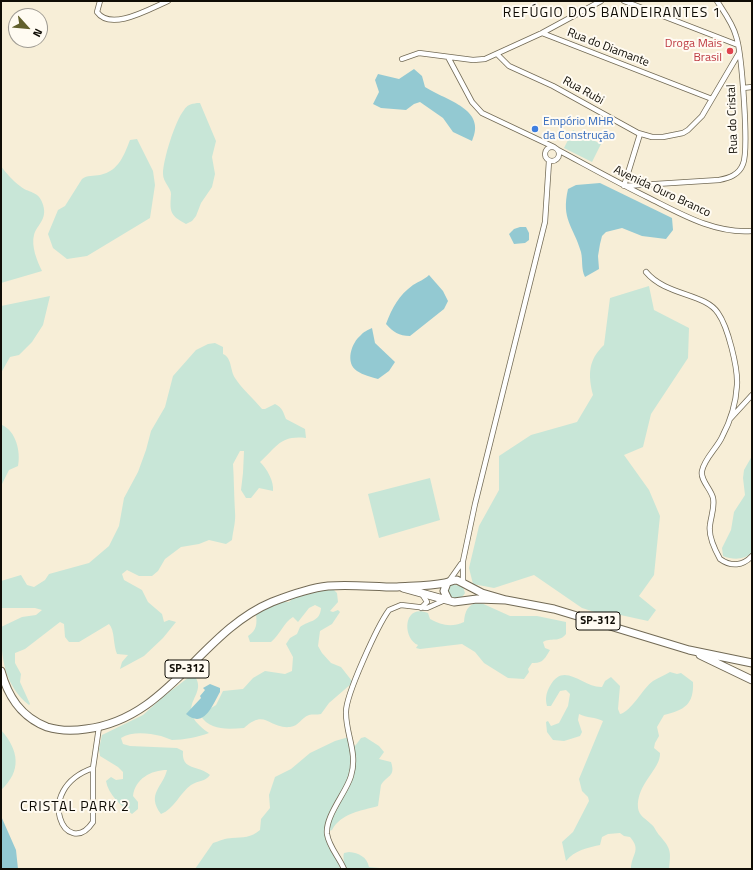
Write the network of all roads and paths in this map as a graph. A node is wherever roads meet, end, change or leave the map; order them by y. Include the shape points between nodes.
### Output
1 (100, 1) edge
2 (168, 1) edge
3 (601, 1) edge
4 (624, 1) edge
5 (718, 1) edge
6 (542, 33) junction
7 (738, 45) junction
8 (739, 53) junction
9 (498, 54) junction
10 (448, 57) junction
11 (402, 60) dead end
12 (752, 87) edge
13 (743, 88) junction
14 (712, 99) junction
15 (640, 134) junction
16 (543, 142) junction
17 (548, 148) junction
18 (556, 148) junction
19 (568, 156) junction
20 (557, 159) junction
21 (549, 161) junction
22 (624, 186) junction
23 (752, 231) edge
24 (646, 272) dead end
25 (752, 395) edge
26 (729, 420) junction
27 (752, 556) edge
28 (462, 561) junction
29 (447, 583) junction
30 (464, 584) junction
31 (397, 587) junction
32 (420, 593) junction
33 (448, 599) junction
34 (506, 600) junction
35 (460, 601) junction
36 (421, 608) junction
37 (689, 650) junction
38 (752, 663) edge
39 (1, 671) edge
40 (752, 680) edge
41 (99, 727) junction
42 (93, 768) junction
43 (344, 869) edge

1 - 2 street via 97,12 101,18 109,21 125,19
3 - 6 street
4 - 7 street
5 - 7 street, Rua do Cristal via 734,30
6 - 9 street
6 - 14 street, Rua do Diamante
7 - 8 street, Rua do Cristal
8 - 13 street, Rua do Cristal
8 - 14 street, Rua Rubi
9 - 10 street via 480,60
9 - 15 street, Rua Rubi via 509,66 580,100
10 - 11 street via 419,53 406,56
10 - 16 street, Avenida Ouro Branco via 479,111
12 - 13 street
13 - 22 street, Rua do Cristal via 745,157 738,173 719,180
14 - 15 street, Rua Rubi via 702,116 688,130 663,137
15 - 22 street
16 - 17 street, Avenida Ouro Branco
16 - 18 street, Avenida Ouro Branco
17 - 18 street
17 - 21 street via 545,156
18 - 19 street, Avenida Ouro Branco
18 - 20 street via 559,154
19 - 20 street
19 - 22 street, Avenida Ouro Branco
20 - 21 street
21 - 28 street via 545,222
22 - 23 street, Avenida Ouro Branco via 702,224 728,230
24 - 26 street via 664,286 712,305 722,319 729,339 738,384
25 - 26 street
26 - 27 street via 701,473 713,502 709,527 716,552 725,563 739,564
28 - 29 street
28 - 30 street
29 - 30 main road, SP-312 via 453,580
29 - 31 main road, SP-312
29 - 33 main road via 444,591
30 - 34 main road, SP-312
30 - 35 main road via 465,596
31 - 32 main road, SP-312
31 - 41 main road, SP-312 via 327,586 299,592 272,602 237,623 149,705 126,718
32 - 33 main road, SP-312
32 - 36 street via 427,602
33 - 35 main road, SP-312
33 - 36 street
34 - 35 main road, SP-312
34 - 37 main road, SP-312 via 554,609
36 - 43 street via 401,606 389,610 382,620 347,699 346,720 353,747 354,766 327,833
37 - 38 main road, SP-312
37 - 40 main road, SP-312
39 - 41 main road, SP-312 via 9,696 31,719 61,730
41 - 42 street
42 - 42 street via 93,822 86,830 72,833 60,821 59,802 72,779

